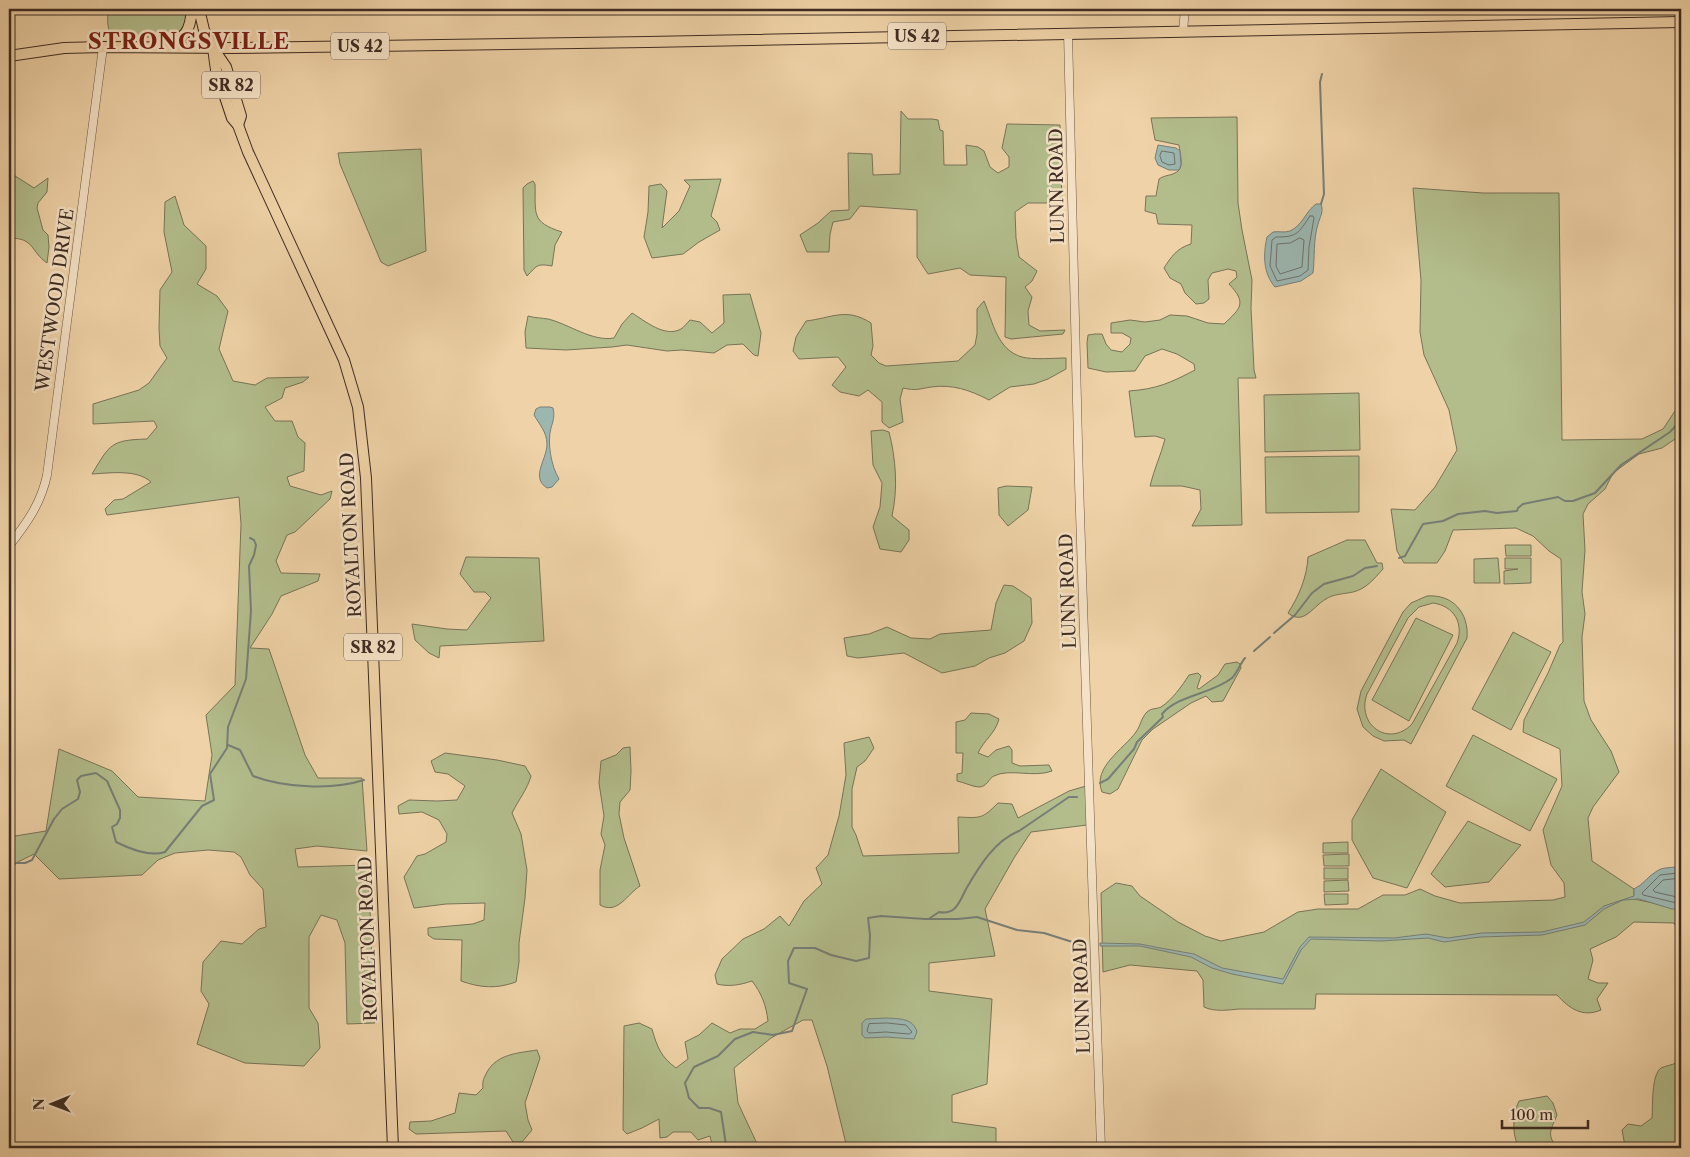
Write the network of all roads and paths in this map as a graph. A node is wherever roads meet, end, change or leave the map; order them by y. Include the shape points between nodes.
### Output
1 (192, 9) edge
2 (199, 9) edge
3 (1185, 9) edge
4 (1681, 22) edge
5 (1183, 31) junction
6 (1068, 33) junction
7 (103, 47) junction
8 (157, 48) junction
9 (213, 48) junction
10 (9, 56) edge
11 (9, 546) edge
12 (393, 1148) edge
13 (1102, 1148) edge

1 - 8 main road via 189,29 184,35
2 - 9 main road, ROYALTON ROAD / SR 82
3 - 5 street
4 - 5 main road, US 42
5 - 6 main road, US 42
6 - 9 main road, US 42
6 - 13 street, LUNN ROAD
7 - 8 main road, US 42
7 - 10 main road, US 42 via 64,48
7 - 11 street, WESTWOOD DRIVE via 44,491 35,511
8 - 9 main road, US 42
9 - 12 main road, ROYALTON ROAD / SR 82 via 226,68 241,116 238,125 252,160 344,360 358,407 366,478

